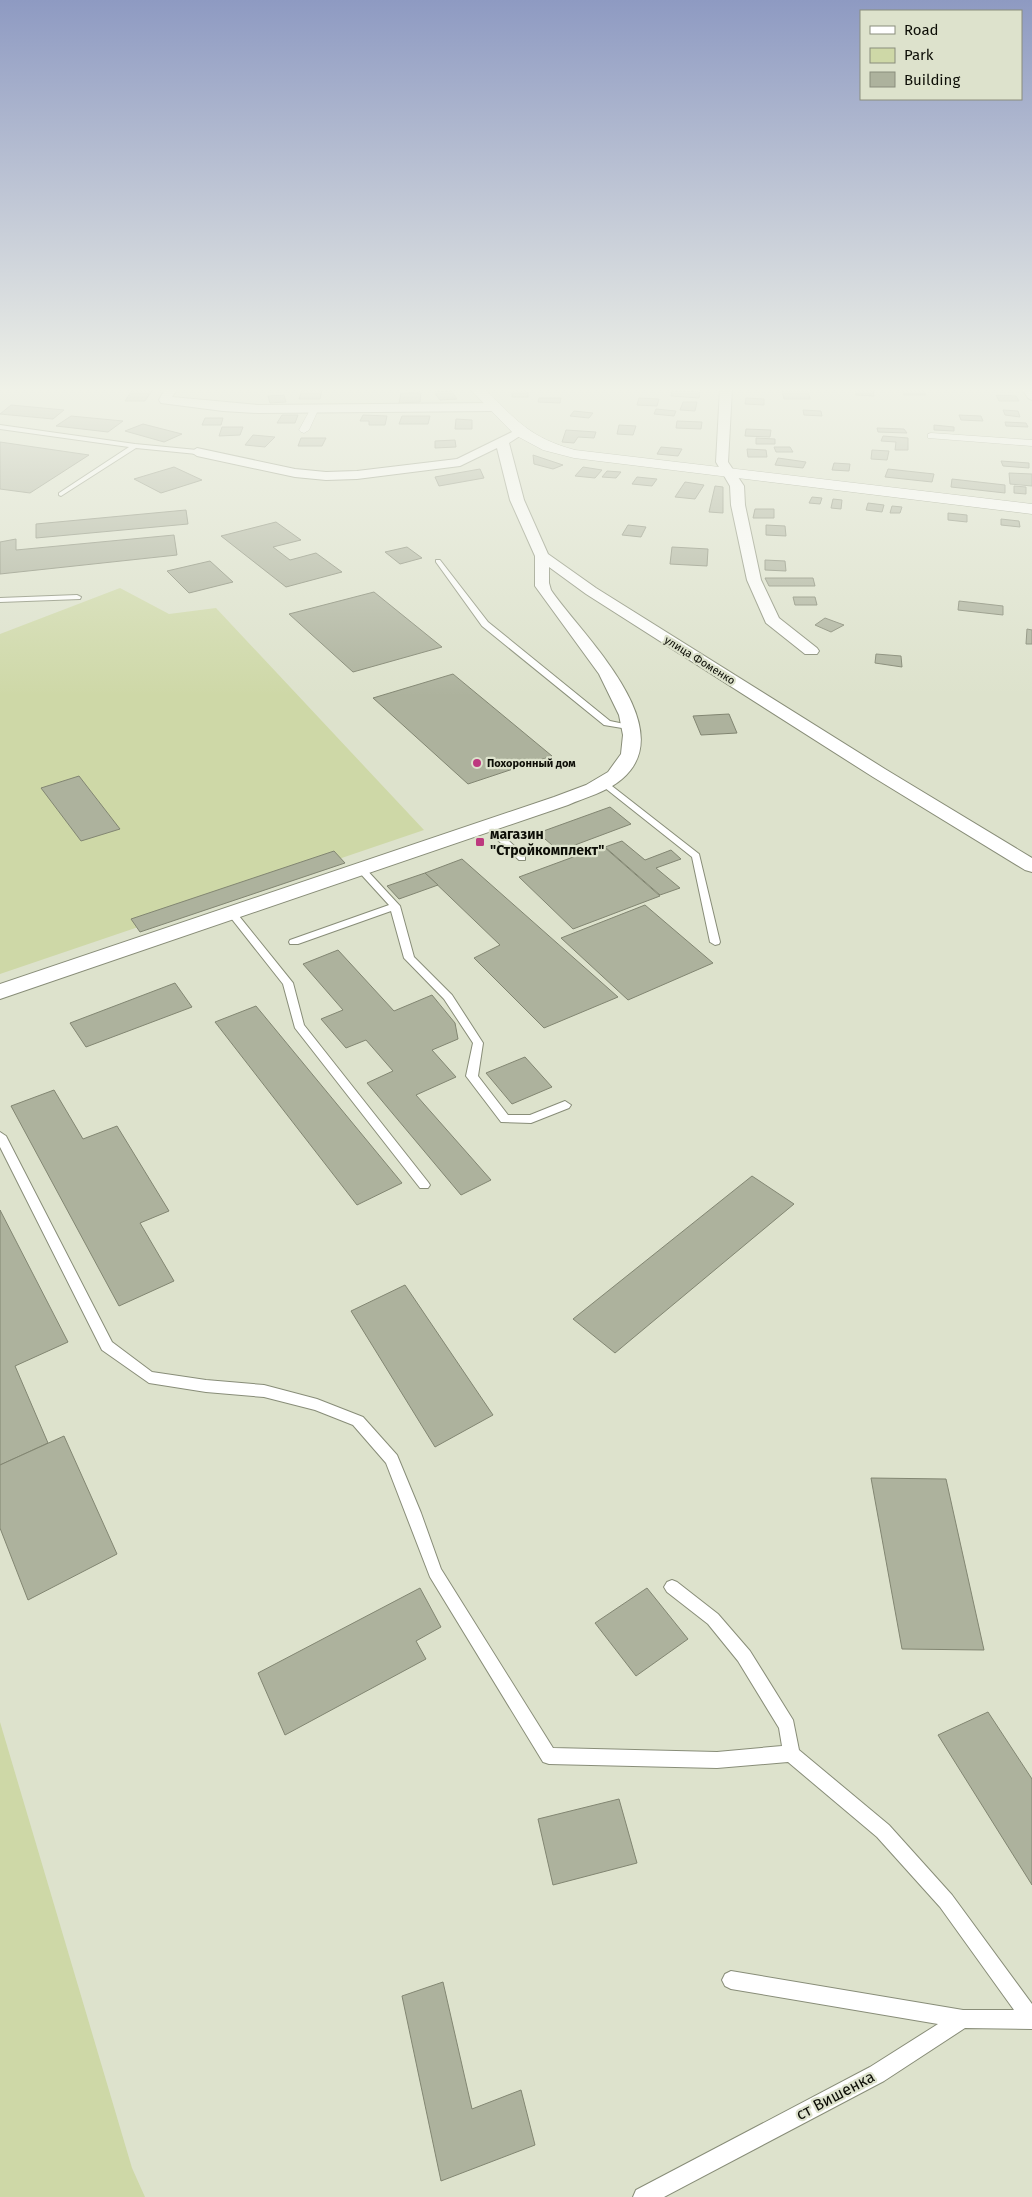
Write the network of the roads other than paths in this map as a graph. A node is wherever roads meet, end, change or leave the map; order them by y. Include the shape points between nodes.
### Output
1 (65, 492) edge
2 (515, 492) edge
3 (737, 492) edge
4 (881, 492) edge
5 (61, 494) dead end
6 (1032, 509) edge
7 (542, 556) junction
8 (438, 562) dead end
9 (77, 597) dead end
10 (0, 600) edge
11 (812, 651) dead end
12 (631, 728) junction
13 (604, 782) junction
14 (488, 826) junction
15 (522, 858) dead end
16 (1032, 866) edge
17 (361, 869) junction
18 (395, 906) junction
19 (232, 913) junction
20 (294, 942) dead end
21 (716, 942) dead end
22 (0, 992) edge
23 (565, 1105) dead end
24 (0, 1136) edge
25 (424, 1185) dead end
26 (672, 1587) dead end
27 (791, 1754) junction
28 (731, 1980) dead end
29 (963, 2019) junction
30 (1032, 2020) edge
31 (643, 2197) edge

1 - 5 lane
2 - 7 street
3 - 11 street via 754,580 772,620
4 - 6 main road
7 - 12 street via 542,586 605,667 623,701
7 - 16 street, улица Фоменко via 591,591 870,768
8 - 12 lane via 485,624 607,723
9 - 10 lane
12 - 13 street via 632,753 621,770
13 - 14 street
13 - 21 lane via 696,856
14 - 15 lane
14 - 17 street
17 - 18 lane
17 - 19 street
18 - 20 lane
18 - 23 lane via 409,958 448,997 478,1043 472,1076 505,1119 531,1119
19 - 22 street
19 - 25 lane via 288,983 299,1026
24 - 27 lane via 107,1346 149,1377 264,1391 317,1405 358,1421 392,1459 434,1572 550,1756 717,1760
26 - 27 lane via 713,1619 744,1656 787,1726
27 - 30 lane via 883,1832 946,1901
28 - 29 lane
29 - 30 lane
29 - 31 lane, ст Вишенка via 877,2074

